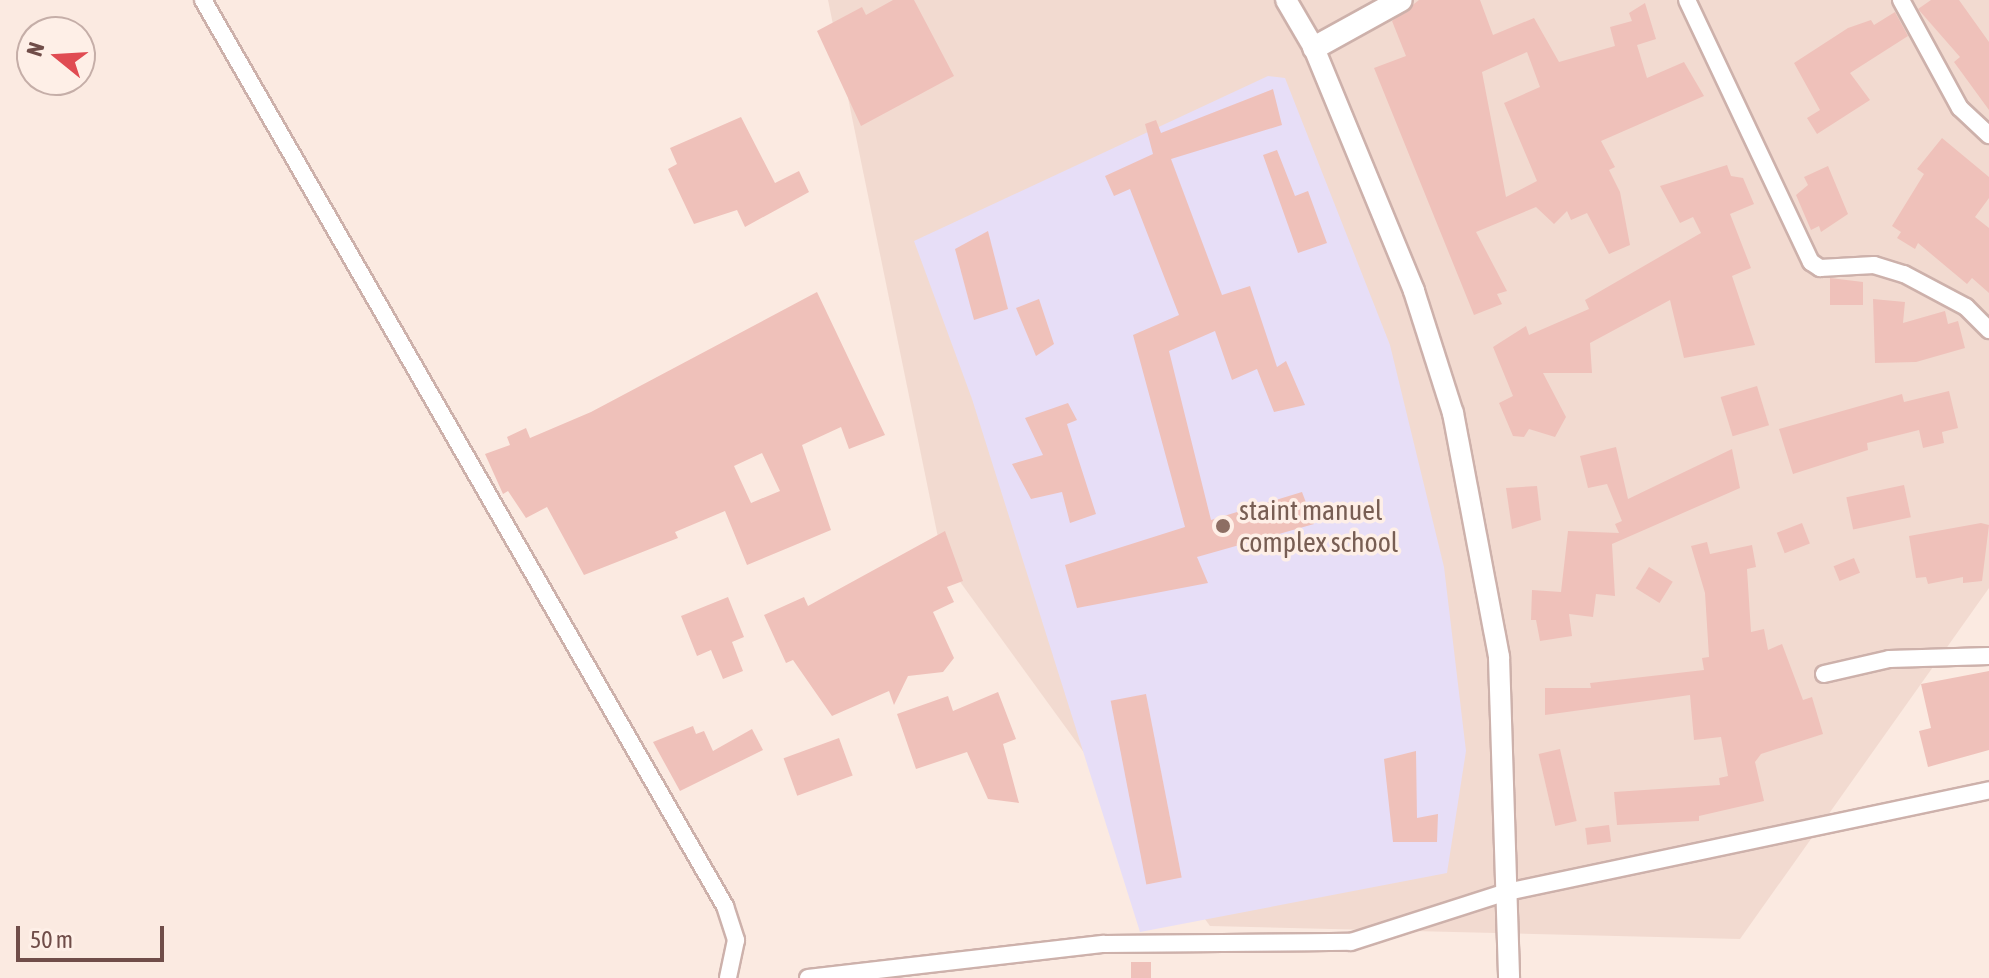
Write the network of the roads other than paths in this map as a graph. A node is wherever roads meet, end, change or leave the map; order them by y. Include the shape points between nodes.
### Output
1 (203, 0) edge
2 (1286, 0) edge
3 (1401, 0) edge
4 (1687, 0) edge
5 (1901, 0) edge
6 (1314, 48) junction
7 (1989, 135) edge
8 (1989, 330) edge
9 (1989, 656) edge
10 (1824, 674) dead end
11 (1989, 790) edge
12 (1507, 892) junction
13 (728, 978) edge
14 (808, 978) edge
15 (1509, 978) edge

1 - 13 street via 725,906 736,940
2 - 6 street
3 - 6 main road
4 - 8 street via 1811,262 1820,268 1874,265 1904,274 1966,307
5 - 7 street via 1953,97
6 - 12 street via 1414,291 1453,413 1499,657
9 - 10 street via 1889,659
11 - 12 street
12 - 14 street via 1351,942 1104,944
12 - 15 street

